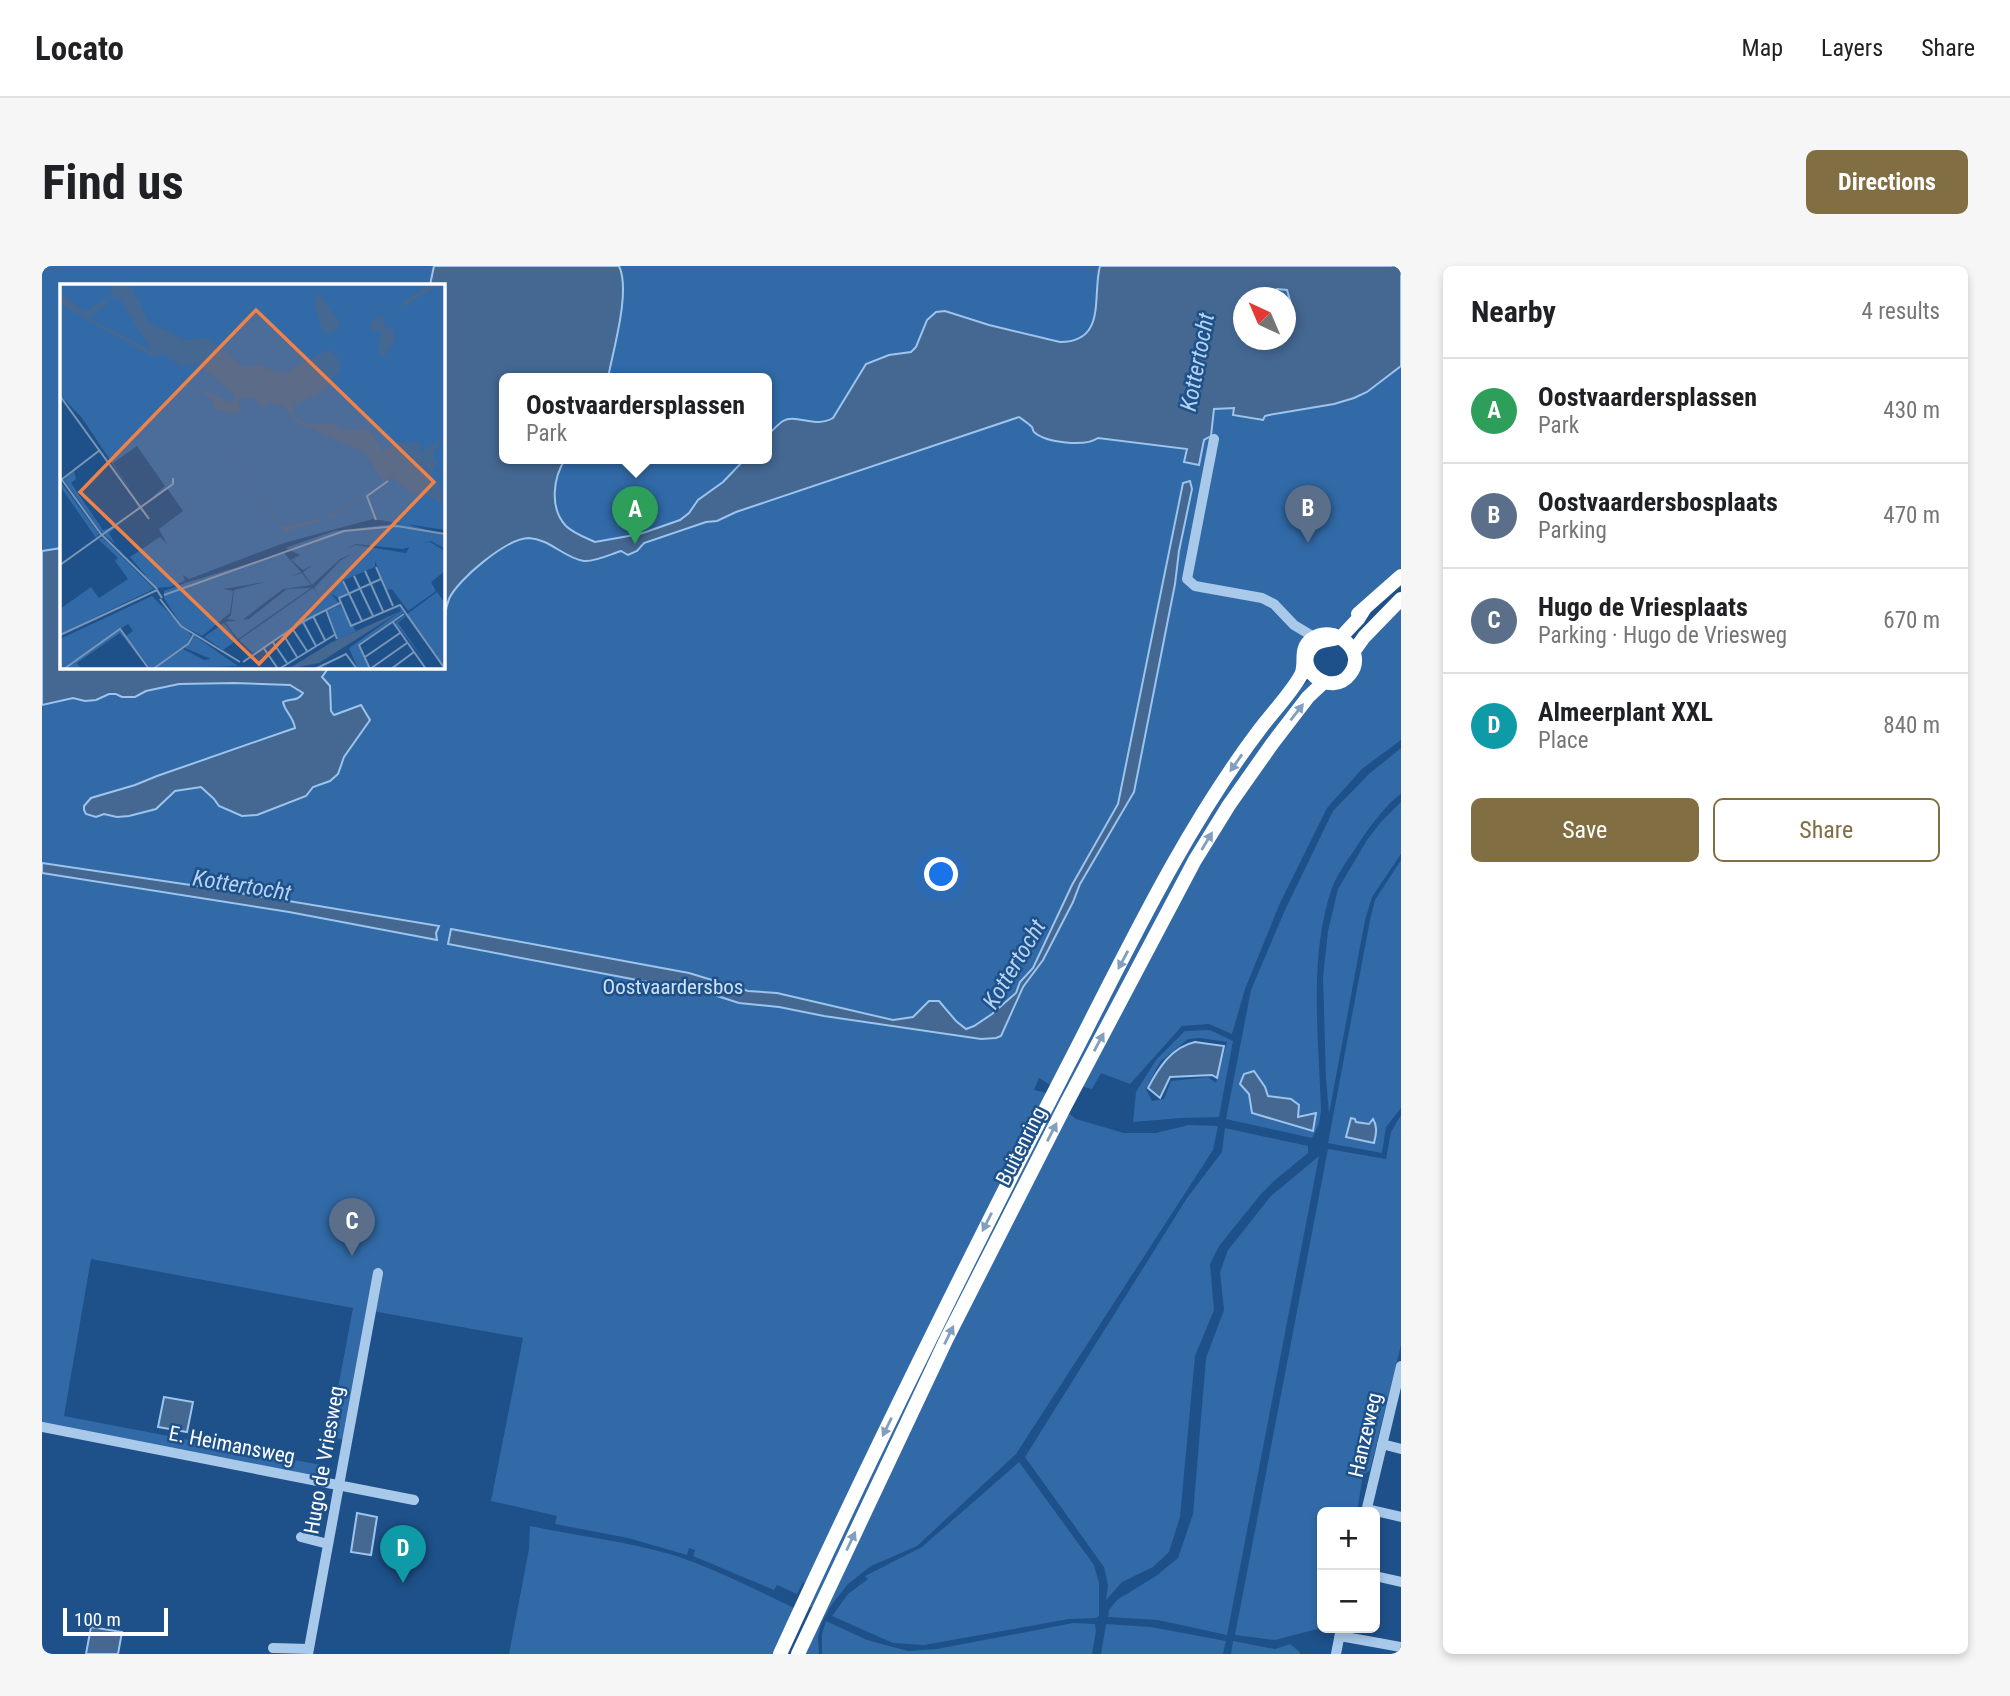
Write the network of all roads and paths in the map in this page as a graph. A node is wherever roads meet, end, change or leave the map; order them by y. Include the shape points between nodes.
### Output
1 (1214, 439) dead end
2 (1401, 576) edge
3 (1401, 598) edge
4 (1337, 636) junction
5 (1354, 651) junction
6 (1308, 653) junction
7 (1324, 682) junction
8 (378, 1273) dead end
9 (1401, 1366) edge
10 (1399, 1384) edge
11 (42, 1427) edge
12 (1382, 1444) junction
13 (1401, 1449) edge
14 (339, 1486) junction
15 (414, 1500) dead end
16 (1367, 1507) edge
17 (1380, 1513) edge
18 (1401, 1517) edge
19 (301, 1537) dead end
20 (328, 1544) junction
21 (1380, 1577) edge
22 (1401, 1582) edge
23 (1340, 1633) edge
24 (1344, 1633) edge
25 (1401, 1647) edge
26 (273, 1648) dead end
27 (308, 1651) edge
28 (780, 1654) edge
29 (798, 1654) edge
30 (1336, 1654) edge

1 - 6 street via 1187,579 1195,586 1275,604 1294,625
2 - 4 highway
3 - 5 highway
4 - 5 highway
4 - 6 highway via 1322,635
5 - 7 highway via 1350,674 1336,683
6 - 7 highway via 1315,677
6 -> 28 highway, Buitenring via 1305,677 1246,748 1204,812 1116,972 939,1317
29 -> 7 highway, Buitenring via 947,1338 1195,860 1265,754
8 - 14 street, Hugo de Vriesweg
9 - 10 street, Hanzeweg
10 - 12 street, Hanzeweg
11 - 14 street, E. Heimansweg
12 - 13 street
12 - 16 street, Hanzeweg
14 - 15 street, E. Heimansweg
14 - 20 street, Hugo de Vriesweg
17 - 18 street
19 - 20 street
20 - 27 street, Hugo de Vriesweg
21 - 22 street
23 - 30 street
24 - 25 street
26 - 27 street

